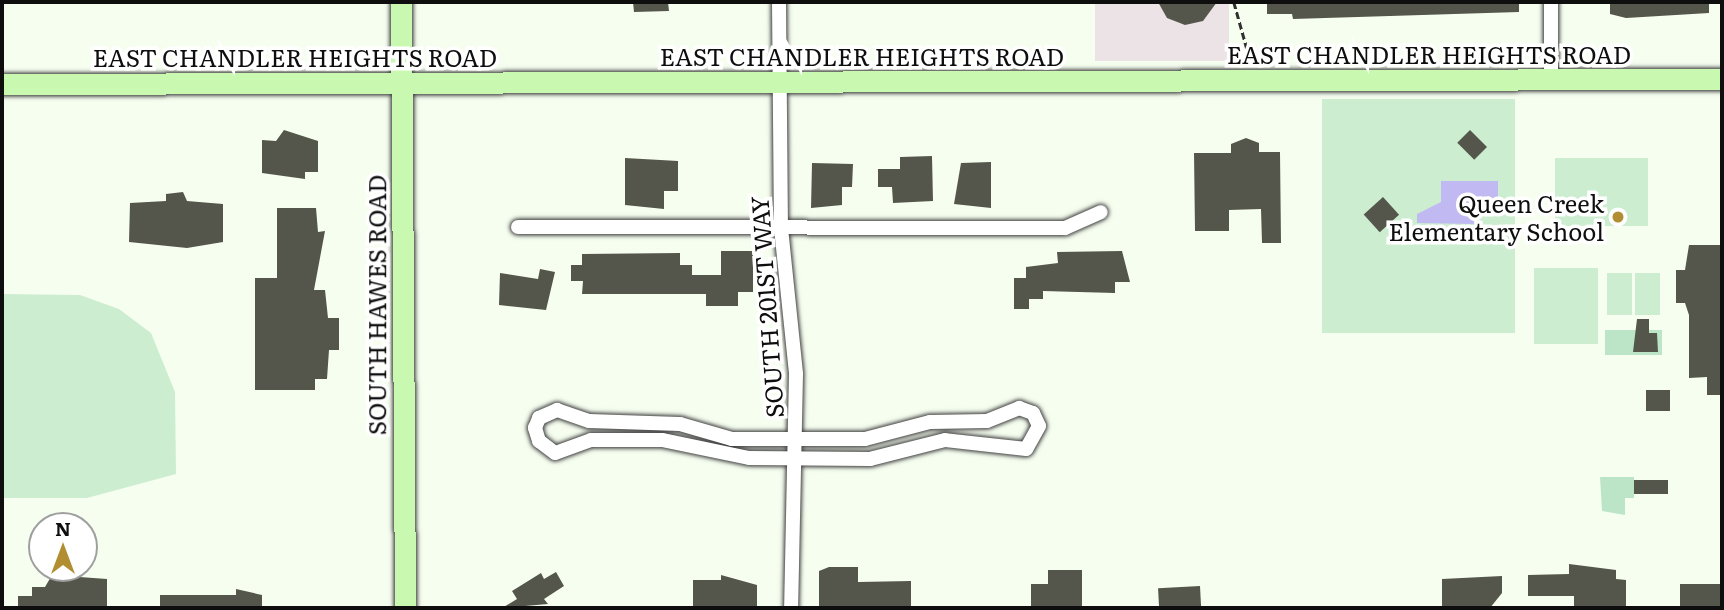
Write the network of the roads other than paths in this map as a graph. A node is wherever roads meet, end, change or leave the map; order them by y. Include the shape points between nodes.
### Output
1 (401, 2) edge
2 (779, 2) edge
3 (1551, 2) edge
4 (1722, 79) edge
5 (1551, 80) junction
6 (401, 82) junction
7 (779, 82) junction
8 (2, 84) edge
9 (1101, 212) dead end
10 (518, 227) dead end
11 (781, 228) junction
12 (613, 422) junction
13 (911, 427) junction
14 (614, 439) junction
15 (732, 439) junction
16 (796, 439) junction
17 (918, 444) junction
18 (729, 456) junction
19 (796, 460) junction
20 (405, 608) edge
21 (791, 608) edge

1 - 6 main road, SOUTH HAWES ROAD
2 - 7 street, SOUTH 201ST WAY
3 - 5 street
4 - 5 main road, EAST CHANDLER HEIGHTS ROAD
5 - 7 main road, EAST CHANDLER HEIGHTS ROAD
6 - 7 main road, EAST CHANDLER HEIGHTS ROAD
6 - 8 main road, EAST CHANDLER HEIGHTS ROAD
6 - 20 main road, SOUTH HAWES ROAD
7 - 11 street, SOUTH 201ST WAY
9 - 11 street via 1065,228
10 - 11 street
11 - 16 street, SOUTH 201ST WAY via 796,374
12 - 14 street
12 - 14 street via 557,410 543,414 536,428 538,441 555,453
12 - 15 street via 680,424
13 - 16 street via 873,439
13 - 17 street
13 - 17 street via 987,421 1019,408 1032,413 1039,426 1033,446 1019,451 987,440
14 - 18 street via 674,442
15 - 16 street
15 - 18 street
16 - 19 street, SOUTH 201ST WAY
17 - 19 street via 870,459
18 - 19 street
19 - 21 street, SOUTH 201ST WAY

